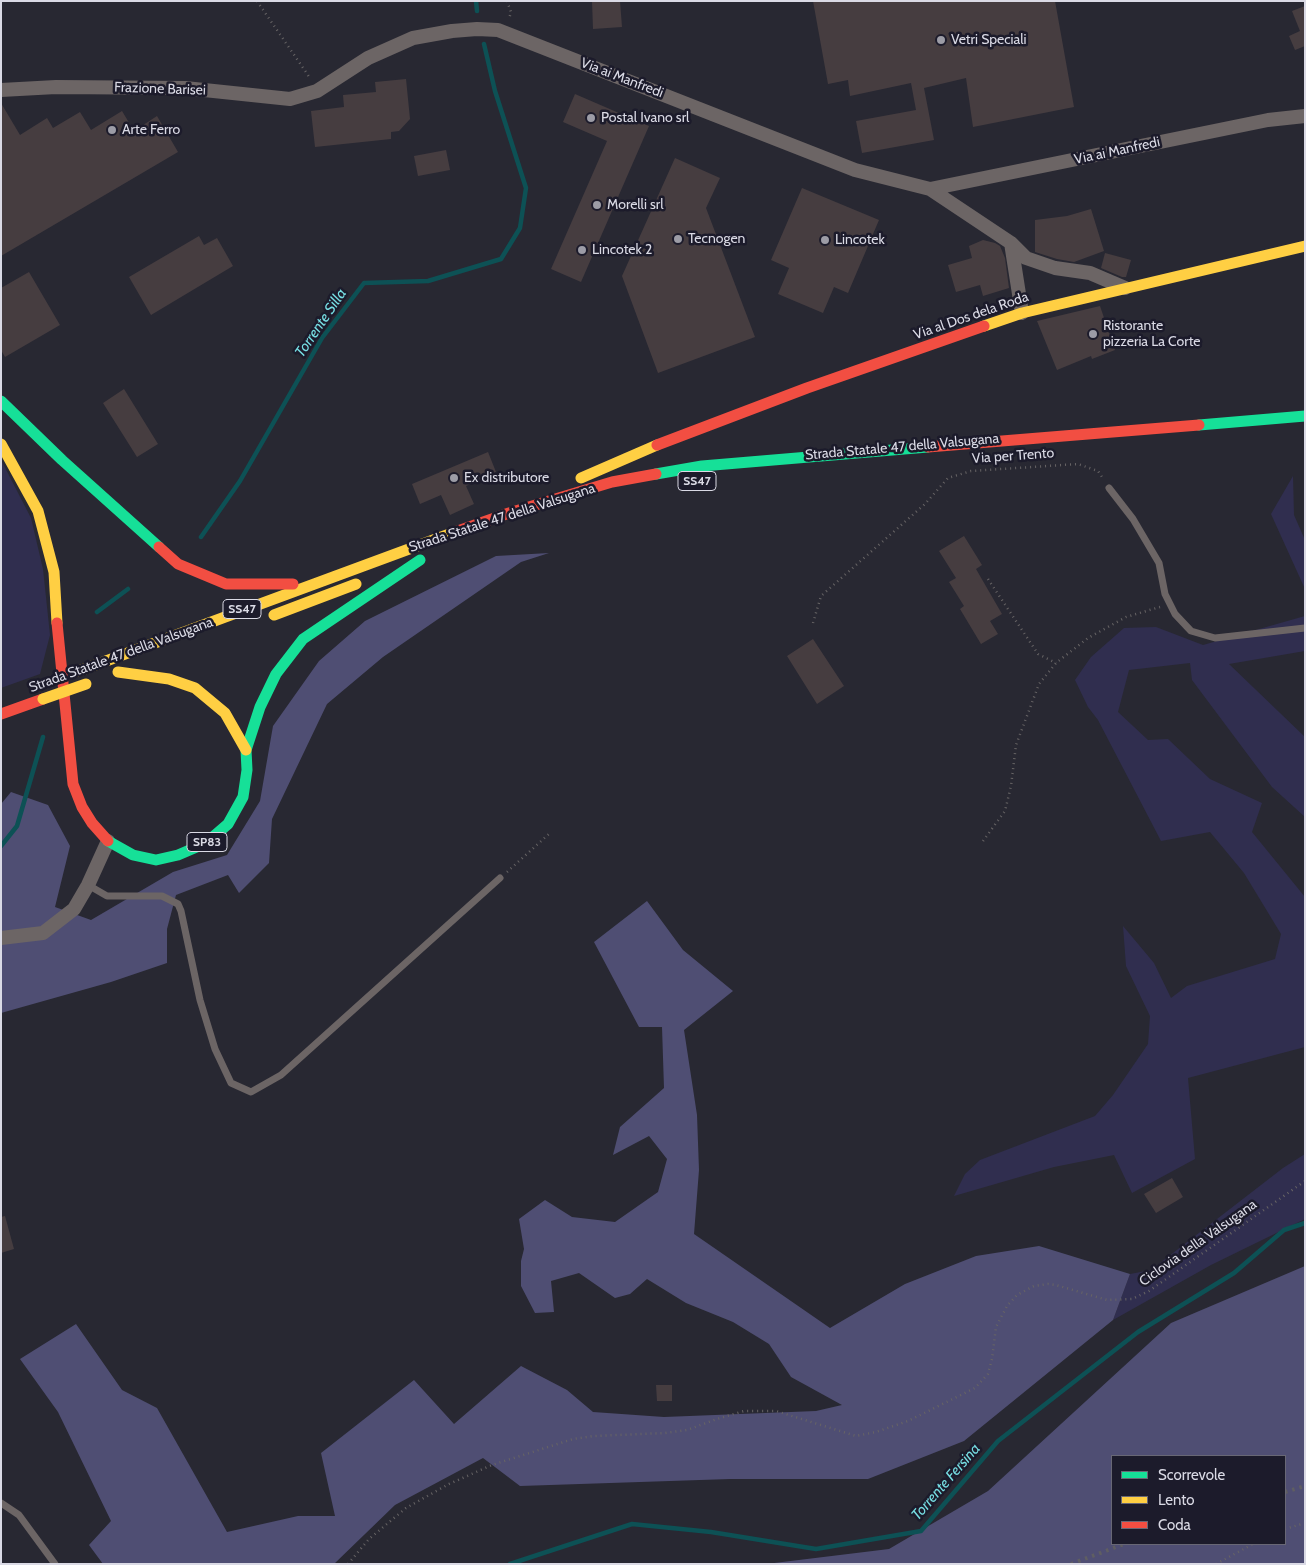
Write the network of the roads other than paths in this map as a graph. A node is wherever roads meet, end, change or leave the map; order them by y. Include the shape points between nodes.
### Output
1 (1, 90) edge
2 (318, 91) joint
3 (1305, 116) edge
4 (930, 189) junction
5 (1011, 243) junction
6 (1305, 246) edge
7 (1125, 288) junction
8 (1022, 313) junction
9 (1, 401) edge
10 (1305, 416) edge
11 (1305, 426) edge
12 (1, 444) edge
13 (1076, 446) dead end
14 (1109, 488) road end
15 (509, 513) junction
16 (308, 584) junction
17 (263, 619) dead end
18 (1305, 628) edge
19 (136, 665) dead end
20 (54, 680) dead end
21 (90, 682) dead end
22 (1, 714) edge
23 (246, 750) junction
24 (108, 841) junction
25 (500, 878) road end
26 (88, 885) junction
27 (1, 938) edge
28 (1, 1503) edge
29 (55, 1564) edge

1 - 2 street, Frazione Barisei via 185,88 290,99
2 - 4 street, Via ai Manfredi via 368,58 413,38 452,30 501,31 855,170
3 - 4 street, Via ai Manfredi via 1268,120
4 - 5 street, Via ai Manfredi
5 - 7 street, Via ai Manfredi via 1026,258 1055,268 1090,273
5 - 8 street
6 - 7 main road, Via al Dos dela Roda
7 - 8 main road, Via al Dos dela Roda
8 - 15 main road, Via al Dos dela Roda via 807,388 657,445
9 - 16 main road via 178,564 226,584
10 - 15 main road, Strada Statale 47 della Valsugana / SS47 via 702,466 612,482
11 - 13 main road
12 - 24 main road, SP83 via 38,511 54,572 73,784 92,824
14 - 18 lane via 1134,519 1159,563 1166,594 1175,614 1191,631 1215,638
15 - 16 main road, Strada Statale 47 della Valsugana / SS47
16 - 20 main road, Strada Statale 47 della Valsugana / SS47
17 - 23 main road, Strada Statale 47 della Valsugana / SS47 via 425,558 303,639 276,674 260,707
19 - 23 main road, Strada Statale 47 della Valsugana / SP83 via 114,673 169,679 195,688 225,713
21 - 22 main road, Strada Statale 47 della Valsugana, bridge
23 - 24 main road, SP83 via 243,797 228,824 206,843 156,860 133,855
24 - 26 street
25 - 26 lane via 281,1075 251,1092 231,1083 215,1049 178,904 162,896 107,896
26 - 27 street via 74,909 43,933
28 - 29 lane via 19,1515

